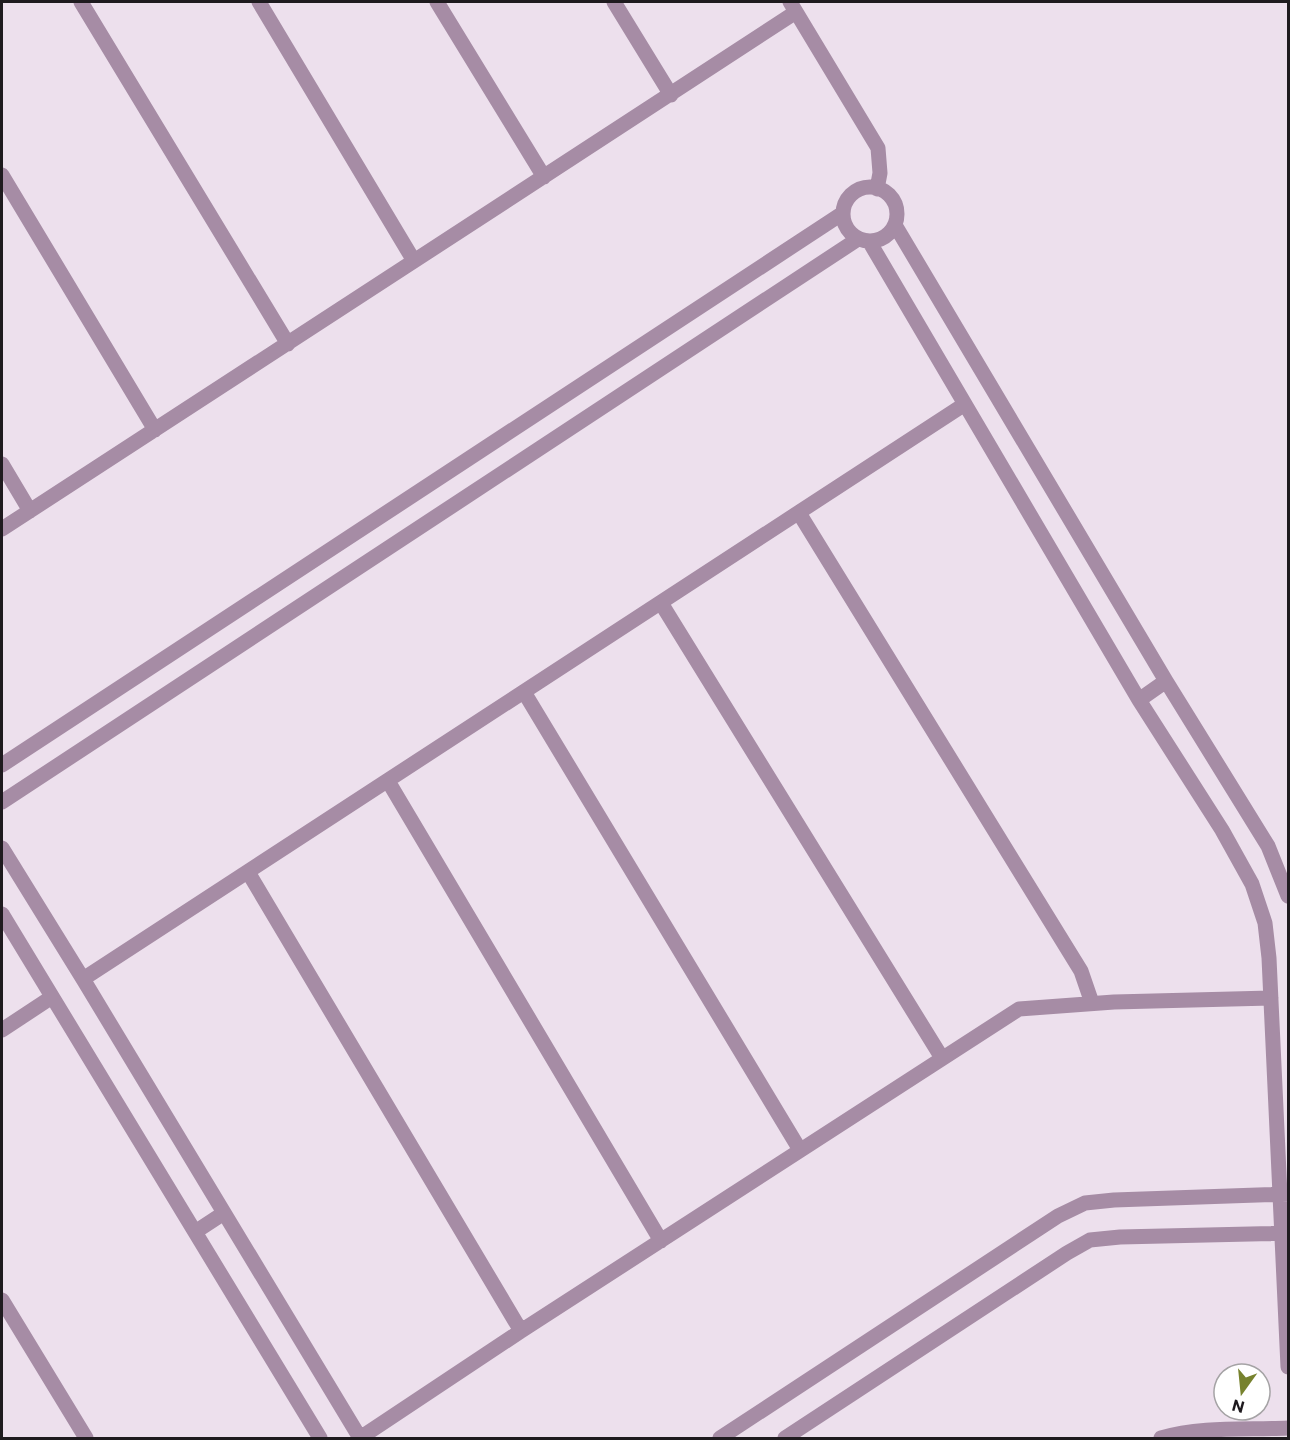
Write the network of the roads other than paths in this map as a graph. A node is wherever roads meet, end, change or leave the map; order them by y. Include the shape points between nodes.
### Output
1 (81, 2) edge
2 (259, 2) edge
3 (437, 2) edge
4 (614, 2) edge
5 (793, 7) edge
6 (671, 95) junction
7 (2, 175) edge
8 (544, 177) junction
9 (878, 189) junction
10 (843, 213) junction
11 (895, 225) junction
12 (863, 240) junction
13 (414, 261) junction
14 (288, 344) junction
15 (965, 404) junction
16 (155, 430) junction
17 (2, 464) edge
18 (30, 511) junction
19 (799, 513) junction
20 (2, 530) edge
21 (661, 603) junction
22 (1166, 681) junction
23 (524, 692) junction
24 (1139, 700) junction
25 (2, 765) edge
26 (388, 781) junction
27 (2, 802) edge
28 (2, 848) edge
29 (248, 872) junction
30 (1288, 896) edge
31 (2, 914) edge
32 (83, 979) junction
33 (52, 997) junction
34 (1271, 998) junction
35 (1092, 1003) junction
36 (2, 1030) edge
37 (942, 1058) junction
38 (800, 1150) junction
39 (1285, 1194) edge
40 (224, 1213) junction
41 (195, 1232) junction
42 (1286, 1233) edge
43 (661, 1241) junction
44 (2, 1300) edge
45 (521, 1331) junction
46 (1288, 1367) edge
47 (1288, 1428) edge
48 (86, 1438) edge
49 (320, 1438) edge
50 (360, 1438) edge
51 (720, 1438) edge
52 (785, 1438) edge
53 (1165, 1438) edge

1 - 14 street
2 - 13 street
3 - 8 street
4 - 6 street
5 - 6 street
5 - 9 street via 878,148
6 - 8 street
7 - 16 street
8 - 13 street
9 - 10 street via 856,191 847,200
9 - 11 street via 892,199 897,212
10 - 12 street via 850,232
10 - 25 street
11 - 12 street via 880,240
11 - 22 street
12 - 15 street
12 - 27 street
13 - 14 street
14 - 16 street
15 - 19 street
15 - 24 street
16 - 18 street
17 - 18 street
18 - 20 street
19 - 21 street
19 - 35 street via 1082,971
21 - 23 street
21 - 37 street
22 - 24 street
22 - 30 street via 1268,846
23 - 26 street
23 - 38 street
24 - 34 street via 1252,884 1265,923
26 - 29 street
26 - 43 street
28 - 32 street
29 - 32 street
29 - 45 street
31 - 33 street
32 - 40 street
33 - 36 street
33 - 41 street
34 - 35 street
34 - 39 street
35 - 37 street via 1019,1009
37 - 38 street
38 - 43 street
39 - 42 street
39 - 51 street via 1085,1203 1058,1216
40 - 41 street
40 - 50 street
41 - 49 street
42 - 46 street
42 - 52 street via 1090,1240
43 - 45 street
44 - 48 street
45 - 50 street
47 - 53 street via 1211,1431

